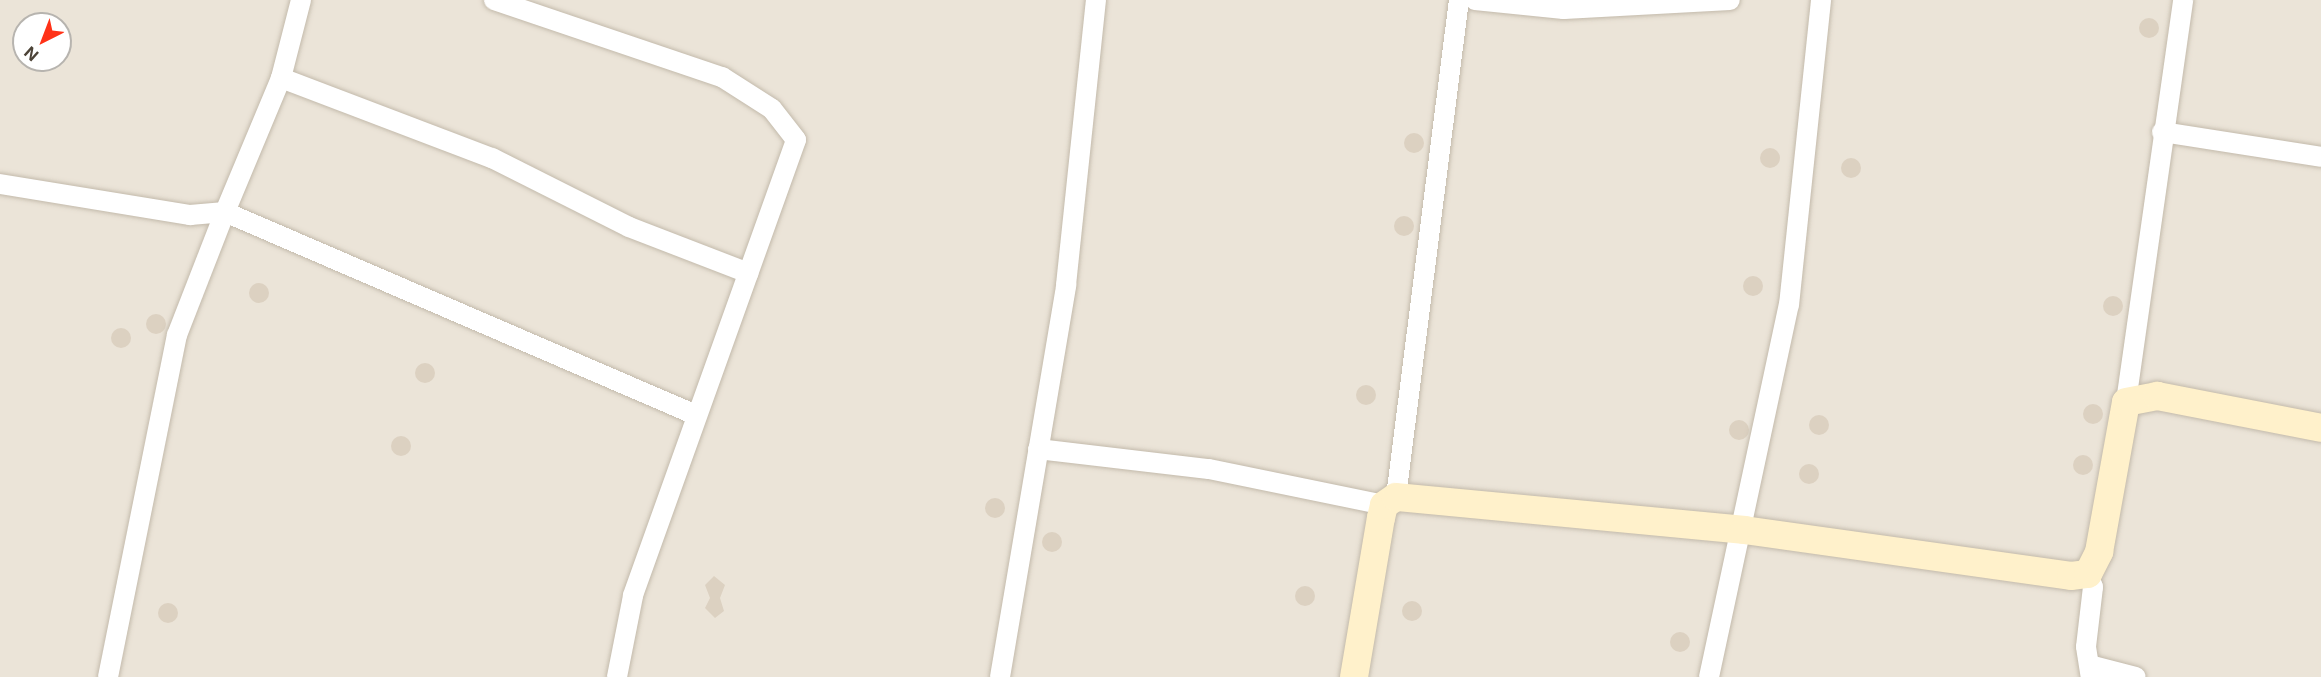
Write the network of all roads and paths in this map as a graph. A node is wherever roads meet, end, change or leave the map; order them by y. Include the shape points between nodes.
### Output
1 (301, 0) edge
2 (494, 0) edge
3 (1096, 0) edge
4 (1459, 0) edge
5 (1475, 0) edge
6 (1730, 0) edge
7 (1821, 0) edge
8 (2182, 0) edge
9 (281, 78) junction
10 (2162, 132) junction
11 (2321, 157) edge
12 (0, 184) edge
13 (225, 212) junction
14 (748, 273) junction
15 (2126, 402) junction
16 (696, 415) junction
17 (2321, 428) edge
18 (1038, 449) junction
19 (1390, 501) junction
20 (1744, 530) junction
21 (2088, 574) junction
22 (2092, 672) edge
23 (108, 677) edge
24 (617, 677) edge
25 (1000, 677) edge
26 (1354, 677) edge
27 (1709, 677) edge
28 (2136, 677) edge

1 - 9 street
2 - 14 street via 722,77 789,127 794,153
3 - 18 street via 1066,285
4 - 19 street
5 - 6 street via 1564,9
7 - 20 street via 1789,305
8 - 10 street
9 - 13 street
9 - 14 street via 492,158 629,227
10 - 11 street
10 - 15 street
12 - 13 street via 190,215
13 - 16 street
13 - 23 street via 172,358
14 - 16 street
15 - 17 street via 2157,396
15 - 21 street via 2099,552
16 - 24 street via 633,596
18 - 19 street via 1209,468
18 - 25 street
19 - 20 street
19 - 26 street
20 - 21 street
20 - 27 street
21 - 22 street via 2093,587 2086,647
22 - 28 street

